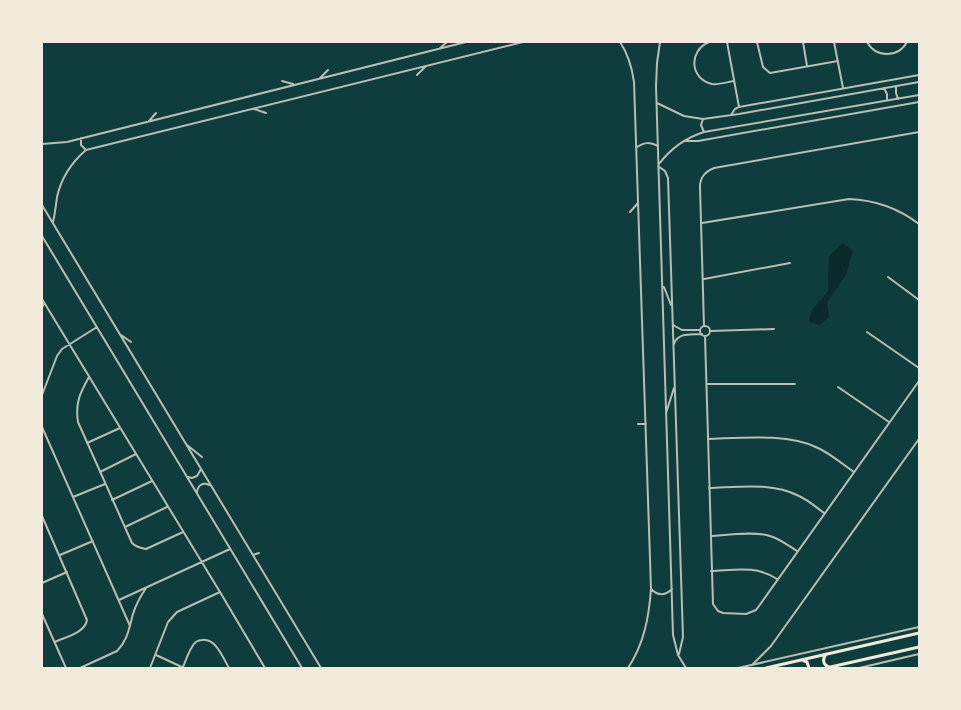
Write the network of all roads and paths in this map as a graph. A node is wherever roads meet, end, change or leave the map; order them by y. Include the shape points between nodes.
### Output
1 (447, 42) edge
2 (466, 42) edge
3 (523, 42) edge
4 (620, 42) edge
5 (636, 42) edge
6 (641, 42) edge
7 (660, 42) edge
8 (709, 42) edge
9 (727, 42) edge
10 (757, 42) edge
11 (803, 42) edge
12 (834, 42) edge
13 (867, 42) edge
14 (907, 42) edge
15 (440, 49) junction
16 (838, 61) junction
17 (426, 66) junction
18 (807, 67) junction
19 (328, 70) dead end
20 (416, 75) dead end
21 (919, 75) edge
22 (319, 79) junction
23 (282, 81) dead end
24 (734, 81) junction
25 (919, 82) edge
26 (294, 85) junction
27 (861, 85) junction
28 (896, 86) junction
29 (842, 88) junction
30 (884, 88) junction
31 (863, 92) junction
32 (919, 95) edge
33 (898, 99) junction
34 (887, 100) junction
35 (919, 102) edge
36 (657, 103) junction
37 (739, 107) junction
38 (253, 109) junction
39 (156, 113) dead end
40 (266, 113) dead end
41 (731, 115) junction
42 (703, 119) junction
43 (149, 121) junction
44 (704, 132) junction
45 (919, 132) edge
46 (81, 138) junction
47 (683, 141) junction
48 (42, 144) edge
49 (658, 146) junction
50 (637, 147) junction
51 (86, 150) junction
52 (658, 166) junction
53 (639, 202) junction
54 (42, 205) edge
55 (630, 212) dead end
56 (53, 223) junction
57 (702, 223) junction
58 (919, 224) edge
59 (42, 236) edge
60 (790, 263) dead end
61 (888, 278) dead end
62 (704, 279) junction
63 (663, 285) junction
64 (42, 300) edge
65 (919, 300) edge
66 (44, 303) junction
67 (42, 308) edge
68 (672, 310) junction
69 (672, 324) junction
70 (704, 326) junction
71 (97, 327) junction
72 (700, 330) junction
73 (774, 330) dead end
74 (710, 331) junction
75 (867, 332) dead end
76 (120, 334) junction
77 (702, 334) junction
78 (705, 336) junction
79 (131, 342) dead end
80 (69, 344) junction
81 (673, 345) junction
82 (919, 368) edge
83 (89, 377) junction
84 (919, 381) edge
85 (707, 384) junction
86 (795, 384) dead end
87 (675, 385) junction
88 (838, 387) dead end
89 (42, 395) edge
90 (666, 414) junction
91 (889, 422) junction
92 (638, 424) dead end
93 (646, 424) junction
94 (42, 427) edge
95 (120, 428) junction
96 (708, 439) junction
97 (919, 439) edge
98 (185, 442) junction
99 (87, 443) junction
100 (136, 454) junction
101 (202, 457) dead end
102 (201, 469) junction
103 (100, 472) junction
104 (854, 472) junction
105 (187, 476) junction
106 (152, 481) junction
107 (105, 484) junction
108 (210, 485) junction
109 (710, 488) junction
110 (198, 494) junction
111 (73, 497) junction
112 (112, 500) junction
113 (167, 507) junction
114 (824, 513) junction
115 (42, 516) edge
116 (124, 527) junction
117 (182, 532) junction
118 (711, 536) junction
119 (93, 541) junction
120 (230, 549) junction
121 (797, 551) junction
122 (259, 553) dead end
123 (60, 555) junction
124 (253, 555) junction
125 (201, 562) junction
126 (711, 571) junction
127 (67, 572) junction
128 (777, 579) junction
129 (42, 583) edge
130 (146, 587) junction
131 (651, 589) junction
132 (672, 589) junction
133 (220, 592) junction
134 (119, 600) junction
135 (42, 614) edge
136 (130, 626) junction
137 (919, 627) edge
138 (919, 633) edge
139 (54, 642) junction
140 (919, 647) edge
141 (826, 654) junction
142 (919, 654) edge
143 (156, 655) junction
144 (678, 655) junction
145 (802, 660) junction
146 (753, 664) junction
147 (66, 668) edge
148 (80, 668) edge
149 (150, 668) edge
150 (183, 668) edge
151 (229, 668) edge
152 (264, 668) edge
153 (302, 668) edge
154 (320, 668) edge
155 (628, 668) edge
156 (686, 668) edge
157 (738, 668) edge
158 (766, 668) edge
159 (809, 668) edge
160 (828, 668) edge
161 (859, 668) edge

1 - 15 street
2 - 15 street
3 - 17 street
4 - 50 street via 632,69
5 - 6 street
7 - 36 street
8 - 24 street via 700,47 695,55 694,65 699,76 711,84
9 - 24 street
10 - 18 street via 762,65 767,72
11 - 18 street
12 - 16 street
13 - 14 street via 873,49 884,54 897,52
15 - 22 street
16 - 18 street
16 - 29 street
17 - 20 street
17 - 38 street
19 - 22 street
21 - 27 street
22 - 26 street
23 - 26 street
24 - 37 street
25 - 28 street
26 - 43 street
27 - 29 street
27 - 31 street
28 - 30 street
28 - 33 street
29 - 37 street
30 - 31 street
30 - 34 street
31 - 41 street
32 - 33 street
33 - 34 street
34 - 44 street
35 - 47 street via 698,141
36 - 42 street via 684,116
36 - 49 street
37 - 41 street
38 - 40 street
38 - 51 street
39 - 43 street
41 - 42 street
42 - 44 street via 701,126
43 - 46 street
44 - 47 street
45 - 57 street via 708,170 700,182
46 - 48 street
46 - 51 street via 81,145
47 - 52 street via 667,154
49 - 50 street via 647,142
49 - 52 street
50 - 53 street
51 - 56 street via 76,159 63,180
52 - 63 street
52 - 68 street via 665,171 668,178
53 - 55 street
53 - 93 street
54 - 56 street
56 - 76 street
57 - 58 street via 849,199 886,206
57 - 62 street
59 - 71 street
60 - 62 street
61 - 65 street
62 - 70 street
63 - 68 street
63 - 90 street
64 - 66 street
66 - 67 street
66 - 80 street
68 - 69 street
69 - 72 street via 682,330
69 - 81 street
70 - 72 street
70 - 74 street via 708,326
71 - 80 street
71 - 105 street
72 - 77 street
73 - 74 street
74 - 78 street
75 - 82 street
76 - 79 street
76 - 98 street
77 - 78 street
77 - 81 street via 681,336
78 - 85 street
80 - 83 street
80 - 89 street via 59,352
81 - 87 street
83 - 95 street
83 - 99 street via 80,393 76,413
84 - 91 street
85 - 86 street
85 - 96 street
87 - 90 street
87 - 144 street via 683,637
88 - 91 street
90 - 132 street
91 - 104 street
92 - 93 street
93 - 131 street
94 - 111 street
95 - 99 street
95 - 100 street
96 - 104 street via 794,440 818,448
96 - 109 street
97 - 146 street via 770,646
98 - 101 street
98 - 102 street
99 - 103 street
100 - 103 street
100 - 106 street
102 - 105 street via 197,476
102 - 108 street
103 - 107 street
104 - 114 street
105 - 110 street
106 - 112 street
106 - 113 street
107 - 111 street
107 - 112 street
108 - 110 street via 201,485
108 - 124 street
109 - 114 street via 776,488 799,496
109 - 118 street
110 - 120 street
111 - 119 street
112 - 116 street
113 - 116 street
113 - 117 street
114 - 121 street
115 - 123 street
116 - 117 street via 132,543 141,548 151,547
117 - 125 street
118 - 121 street via 769,535
118 - 126 street
119 - 123 street
119 - 134 street
120 - 125 street
120 - 153 street
121 - 128 street
122 - 124 street
123 - 127 street
124 - 154 street
125 - 130 street
125 - 133 street
126 - 128 street via 753,569
126 - 128 street via 713,604 723,613 746,614 756,610
127 - 129 street
127 - 139 street via 86,616 86,624 81,630
130 - 134 street
130 - 136 street via 133,613
131 - 132 street via 658,594 666,594
131 - 155 street via 646,629
132 - 144 street via 673,635
133 - 143 street via 172,616
133 - 152 street
134 - 136 street
135 - 139 street
136 - 148 street via 124,642 117,651
137 - 146 street
138 - 141 main road
139 - 147 street
140 - 160 main road
141 - 145 main road
141 - 160 main road via 824,662
142 - 161 street
143 - 149 street
143 - 150 street
144 - 156 street
145 - 158 main road
145 - 159 main road via 808,662
146 - 157 street
150 - 151 street via 192,646 204,639 216,645

